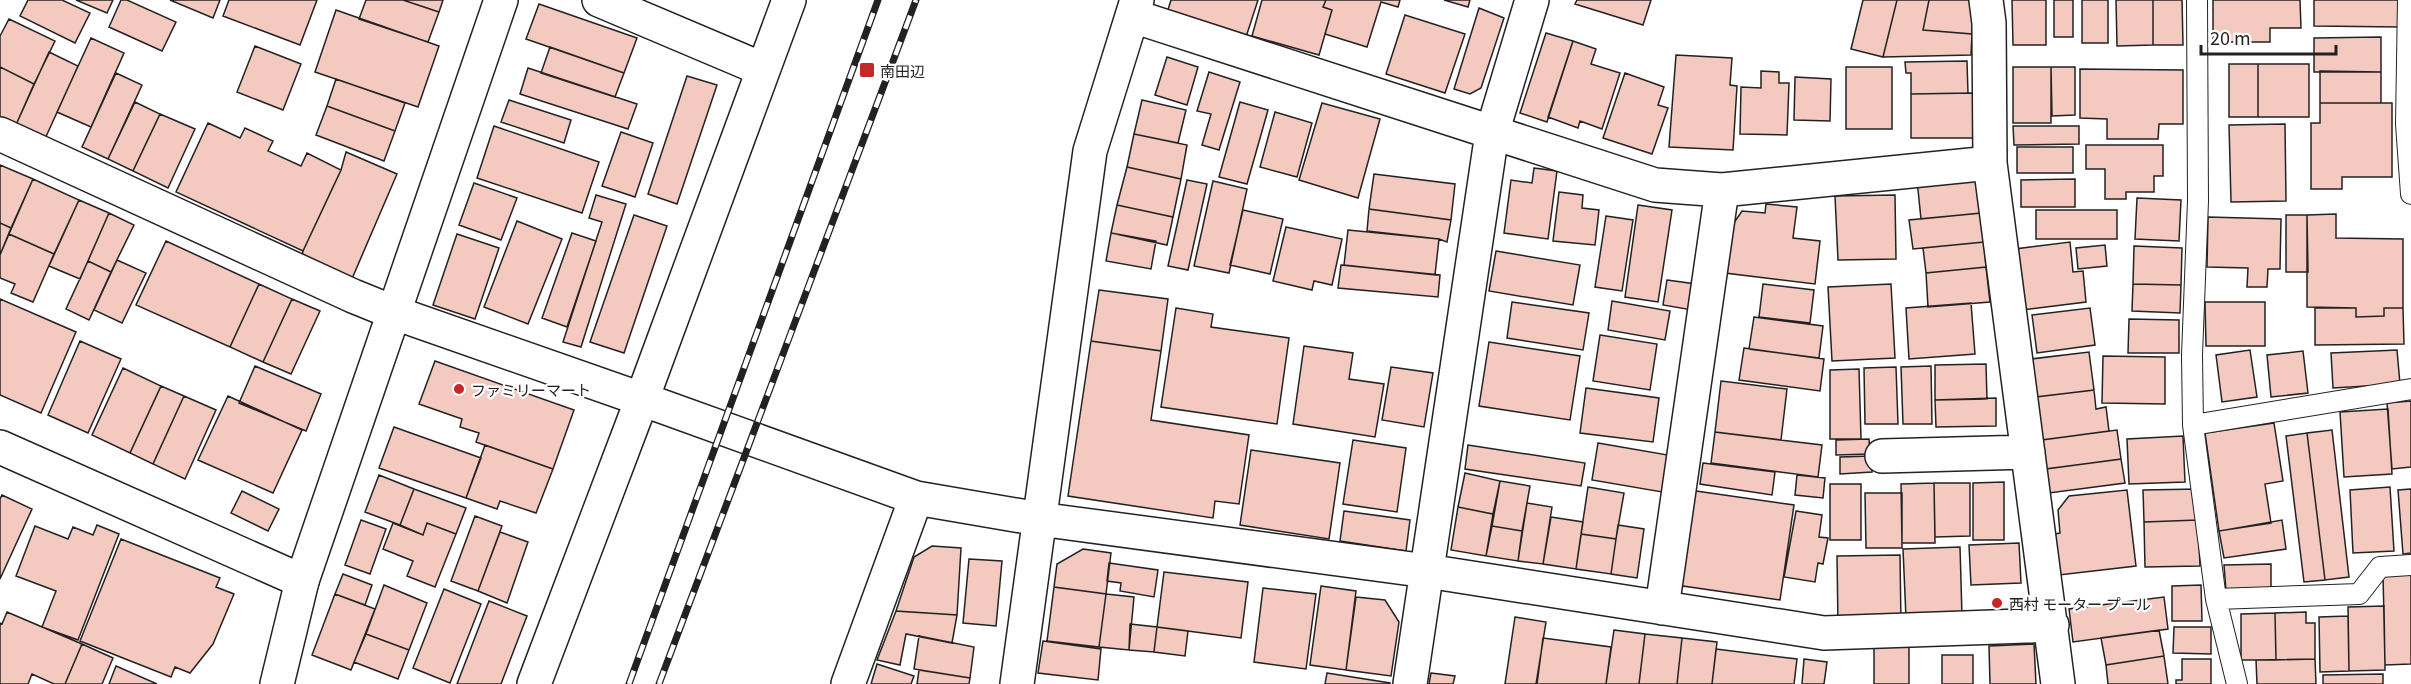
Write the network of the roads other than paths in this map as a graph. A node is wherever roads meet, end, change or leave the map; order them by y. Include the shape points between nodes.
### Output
1 (501, 0) edge
2 (599, 0) edge
3 (789, 0) edge
4 (1532, 0) edge
5 (1986, 0) edge
6 (2197, 0) edge
7 (2408, 0) edge
8 (1135, 8) edge
9 (762, 69) junction
10 (1492, 133) junction
11 (0, 134) edge
12 (1990, 163) junction
13 (1722, 190) junction
14 (2411, 194) edge
15 (395, 313) junction
16 (2411, 389) edge
17 (642, 399) junction
18 (2193, 425) junction
19 (0, 447) edge
20 (2028, 452) junction
21 (1882, 456) dead end
22 (916, 498) junction
23 (1039, 519) junction
24 (2411, 565) edge
25 (1427, 571) junction
26 (302, 581) junction
27 (2216, 599) junction
28 (1662, 608) junction
29 (2052, 625) junction
30 (277, 684) edge
31 (534, 684) edge
32 (848, 684) edge
33 (1017, 684) edge
34 (1410, 684) edge
35 (2058, 684) edge
36 (2237, 684) edge

1 - 15 street
2 - 9 street
3 - 9 street
4 - 10 street
5 - 12 street
6 - 18 lane
7 - 14 lane via 2406,124
8 - 10 street
8 - 23 street via 1090,151
9 - 17 street
10 - 13 street via 1654,185
10 - 25 street
11 - 15 street
12 - 13 street
12 - 20 street
13 - 28 street
15 - 17 street
15 - 26 street
16 - 18 lane
17 - 22 street
17 - 31 street
18 - 27 lane
19 - 26 street
20 - 21 street
20 - 29 street
22 - 23 street
22 - 32 street
23 - 25 street
23 - 33 street
24 - 27 lane via 2380,567 2359,594
25 - 28 street
25 - 34 street
26 - 30 street
27 - 36 lane
28 - 29 street via 1824,633
29 - 35 street

